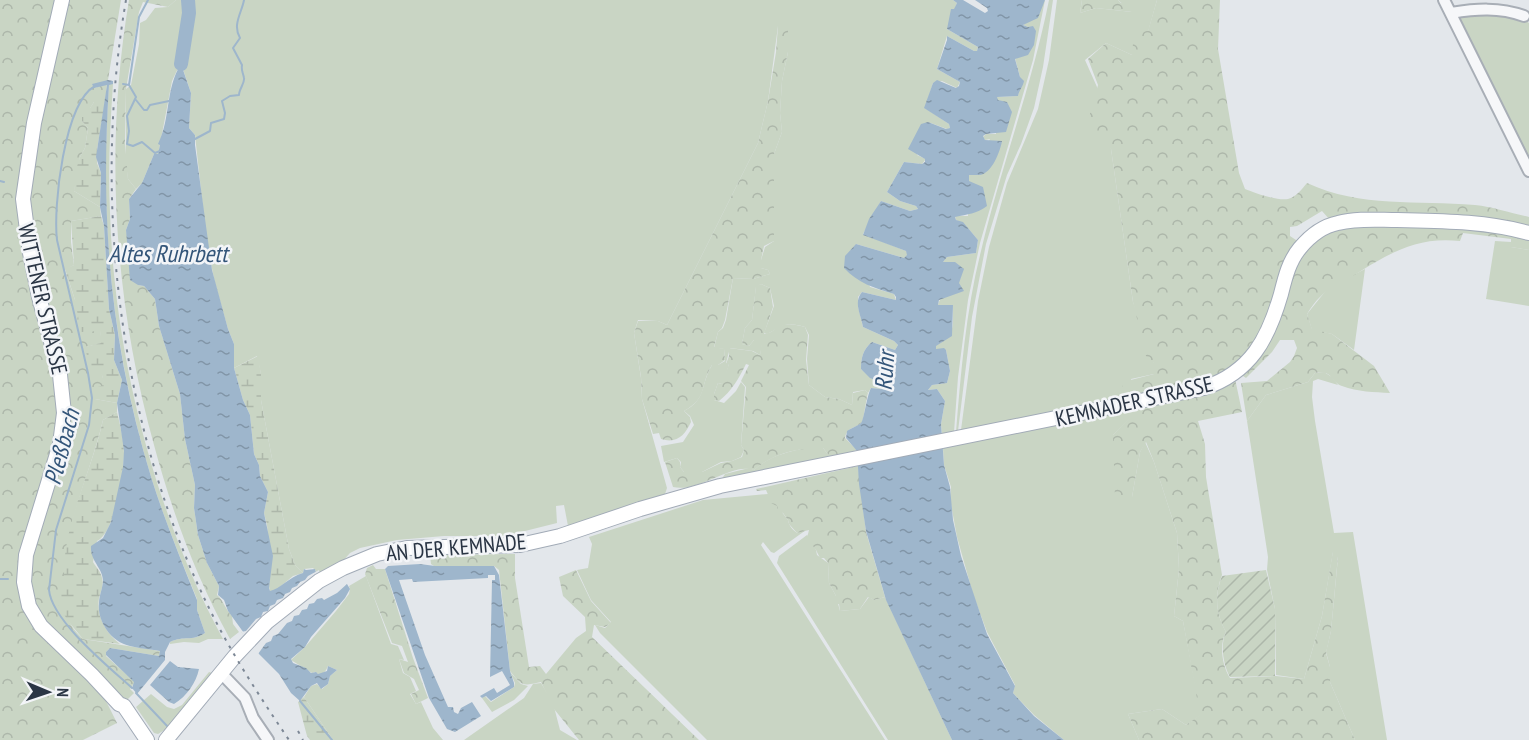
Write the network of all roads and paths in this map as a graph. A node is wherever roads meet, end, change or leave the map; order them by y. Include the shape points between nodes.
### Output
1 (62, 0) edge
2 (1444, 0) edge
3 (1450, 13) junction
4 (1524, 16) dead end
5 (1529, 171) edge
6 (1529, 233) edge
7 (833, 464) joint
8 (221, 674) junction
9 (119, 704) junction
10 (197, 704) junction
11 (140, 740) edge
12 (147, 740) edge
13 (166, 740) edge
14 (178, 740) edge
15 (268, 740) edge

1 - 9 main road, WITTENER STRASSE via 34,123 22,199 39,297 60,375 64,413 60,444 26,555 24,582 29,606 40,626
2 - 3 street
3 - 4 street via 1493,9
3 - 5 street
6 - 7 main road, KEMNADER STRASSE via 1462,221 1351,220 1330,225 1296,254 1272,324 1258,350 1236,372 1216,384
7 - 8 main road, AN DER KEMNADE via 710,489 527,543 407,548 377,554 343,568 297,596 267,622
8 - 10 main road, AN DER KEMNADE
8 - 15 street via 245,698
9 - 11 main road, WITTENER STRASSE
9 - 12 main road, WITTENER STRASSE
10 - 13 main road, AN DER KEMNADE
10 - 14 main road, AN DER KEMNADE

